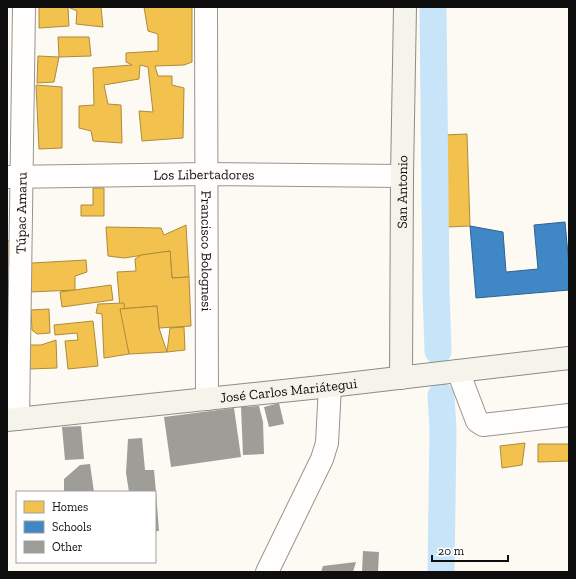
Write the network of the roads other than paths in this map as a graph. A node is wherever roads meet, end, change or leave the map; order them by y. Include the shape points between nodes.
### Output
1 (24, 7) edge
2 (206, 7) edge
3 (405, 7) edge
4 (206, 174) junction
5 (402, 176) junction
6 (15, 177) edge
7 (569, 358) edge
8 (458, 371) junction
9 (401, 378) junction
10 (330, 386) junction
11 (207, 399) junction
12 (569, 415) edge
13 (13, 419) edge
14 (268, 572) edge

1 - 6 street, Túpac Amaru
2 - 4 street, Francisco Bolognesi
3 - 5 main road, San Antonio
4 - 5 street, Los Libertadores
4 - 6 street, Los Libertadores
4 - 11 street, Francisco Bolognesi
5 - 9 main road, San Antonio
6 - 13 street, Túpac Amaru
7 - 8 main road, José Carlos Mariátegui
8 - 9 main road, José Carlos Mariátegui
8 - 12 street via 477,421 483,425
9 - 10 main road, José Carlos Mariátegui
10 - 11 main road, José Carlos Mariátegui
10 - 14 street via 326,443 322,459
11 - 13 main road, José Carlos Mariátegui

